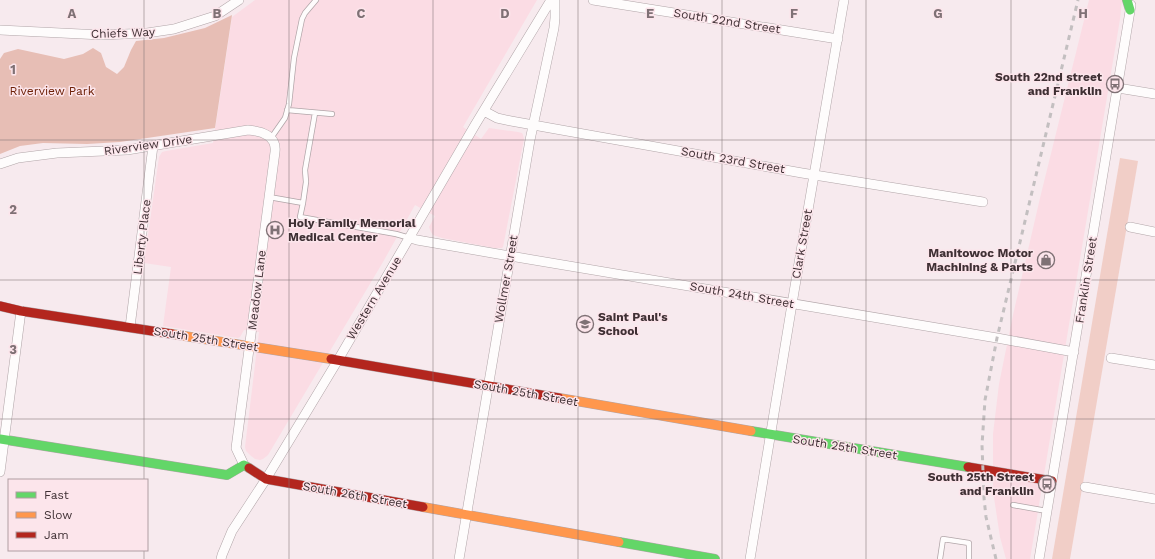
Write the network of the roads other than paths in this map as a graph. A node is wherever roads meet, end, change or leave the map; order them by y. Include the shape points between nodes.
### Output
1 (239, 0) edge
2 (316, 0) edge
3 (551, 0) edge
4 (555, 0) edge
5 (594, 0) edge
6 (844, 0) edge
7 (1127, 0) edge
8 (1132, 0) edge
9 (1130, 10) junction
10 (0, 30) edge
11 (838, 39) junction
12 (1118, 88) junction
13 (1155, 94) edge
14 (287, 110) junction
15 (484, 111) junction
16 (315, 113) junction
17 (332, 114) dead end
18 (534, 125) junction
19 (271, 138) junction
20 (153, 146) junction
21 (0, 164) edge
22 (815, 175) junction
23 (269, 197) junction
24 (983, 202) dead end
25 (303, 203) junction
26 (1130, 227) dead end
27 (1155, 232) edge
28 (410, 238) junction
29 (510, 256) junction
30 (792, 304) junction
31 (0, 306) edge
32 (21, 310) junction
33 (130, 327) junction
34 (250, 346) junction
35 (1074, 352) junction
36 (1111, 358) dead end
37 (338, 360) junction
38 (1155, 365) edge
39 (489, 386) junction
40 (770, 434) junction
41 (2, 440) edge
42 (244, 465) junction
43 (0, 472) edge
44 (266, 479) junction
45 (1052, 481) junction
46 (1085, 487) dead end
47 (1155, 499) edge
48 (1013, 505) dead end
49 (1047, 511) junction
50 (466, 514) junction
51 (222, 557) edge
52 (459, 559) edge
53 (716, 559) edge
54 (750, 559) edge
55 (940, 559) edge
56 (969, 559) edge
57 (1040, 559) edge

1 - 10 street, Chiefs Way via 214,16 174,29 148,33 102,35
2 - 14 lane via 302,19
3 - 15 street, Western Avenue
4 - 18 street, Wollmer Street via 554,28
5 - 11 street, South 22nd Street
6 - 11 street, Clark Street
7 - 9 street
8 - 9 street, Franklin Street
9 - 12 street, Franklin Street
11 - 22 street, Clark Street
12 - 13 street
12 - 35 street, Franklin Street
14 - 16 lane
14 - 19 lane via 285,118
15 - 18 street, South 23rd Street via 500,119
15 - 28 street, Western Avenue
16 - 17 lane
16 - 25 lane via 305,170
18 - 22 street, South 23rd Street
18 - 29 street, Wollmer Street
19 - 20 street, Riverview Drive via 264,133 248,130
19 - 23 street, Meadow Lane via 276,147
20 - 21 street, Riverview Drive via 128,150 57,153 18,158
20 - 33 street, Liberty Place
22 - 24 street, South 23rd Street
22 - 30 street, Clark Street
23 - 25 lane
23 - 34 street, Meadow Lane
25 - 28 lane via 300,217
26 - 27 street
28 - 29 street, South 24th Street
28 - 37 street, Western Avenue
29 - 30 street, South 24th Street
29 - 39 street, Wollmer Street
30 - 35 street, South 24th Street
30 - 40 street, Clark Street
31 - 32 street, South 25th Street
32 - 33 street, South 25th Street
32 - 41 street
33 - 34 street, South 25th Street
34 - 37 street, South 25th Street
34 - 42 street, Meadow Lane via 236,448
35 - 45 street, Franklin Street
36 - 38 street
37 - 39 street, South 25th Street
37 - 44 street, Western Avenue
39 - 40 street, South 25th Street
39 - 50 street, Wollmer Street
40 - 45 street, South 25th Street
40 - 54 street, Clark Street
41 - 42 street via 227,475
41 - 43 street
42 - 44 street, South 26th Street
44 - 50 street, South 26th Street
44 - 51 street, Western Avenue via 232,531
45 - 49 street, Franklin Street
46 - 47 street
48 - 49 lane
49 - 57 street, Franklin Street
50 - 52 street, Wollmer Street
50 - 53 street, South 26th Street
55 - 56 lane via 943,539 969,543

